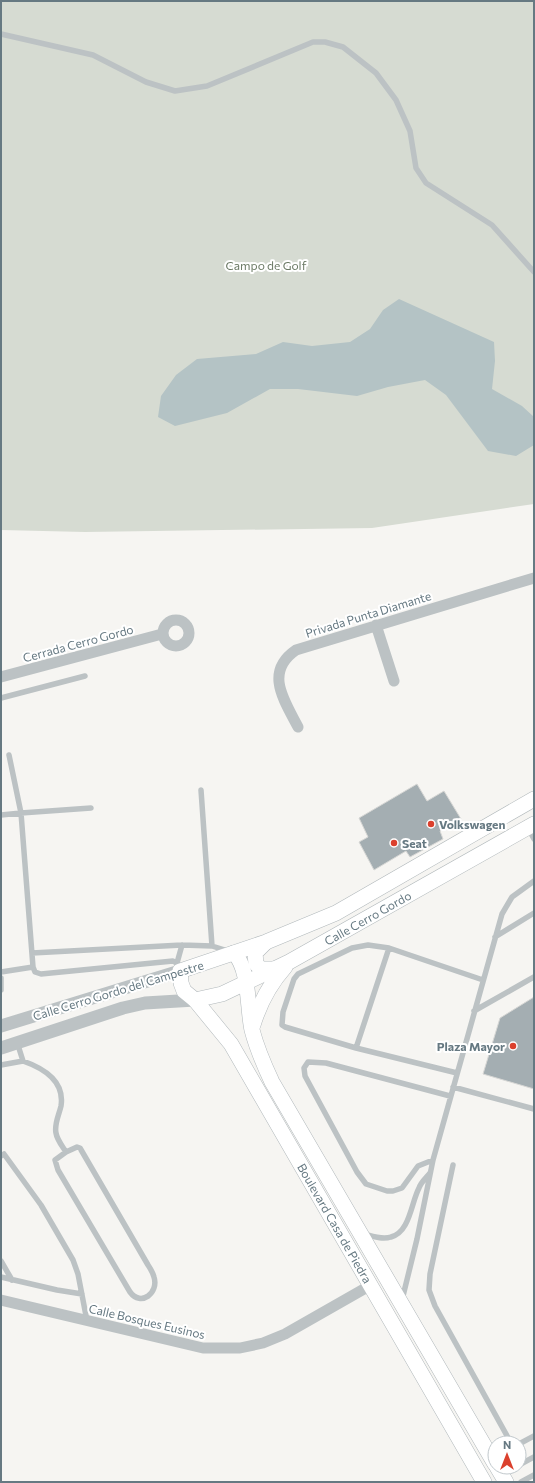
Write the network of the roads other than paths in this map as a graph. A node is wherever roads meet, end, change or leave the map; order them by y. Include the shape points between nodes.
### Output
1 (1, 34) edge
2 (534, 272) edge
3 (534, 578) edge
4 (376, 625) junction
5 (162, 634) dead end
6 (85, 676) dead end
7 (1, 677) edge
8 (394, 681) dead end
9 (1, 698) edge
10 (298, 727) dead end
11 (9, 755) dead end
12 (201, 790) dead end
13 (534, 799) edge
14 (90, 808) dead end
15 (21, 813) junction
16 (1, 814) edge
17 (532, 830) edge
18 (534, 881) edge
19 (534, 913) edge
20 (495, 937) junction
21 (266, 942) junction
22 (182, 945) junction
23 (212, 946) junction
24 (389, 948) junction
25 (32, 953) junction
26 (234, 953) junction
27 (288, 962) junction
28 (33, 967) junction
29 (179, 967) junction
30 (274, 969) junction
31 (1, 972) edge
32 (534, 977) edge
33 (1, 978) edge
34 (483, 980) junction
35 (245, 983) junction
36 (1, 990) edge
37 (195, 1000) junction
38 (474, 1011) junction
39 (1, 1026) edge
40 (252, 1028) junction
41 (17, 1042) junction
42 (1, 1048) edge
43 (356, 1048) junction
44 (23, 1061) junction
45 (1, 1065) edge
46 (457, 1073) junction
47 (453, 1087) junction
48 (450, 1096) junction
49 (534, 1109) edge
50 (66, 1152) junction
51 (2, 1153) edge
52 (433, 1160) junction
53 (453, 1165) dead end
54 (430, 1173) junction
55 (360, 1233) junction
56 (1, 1261) edge
57 (1, 1277) edge
58 (12, 1280) junction
59 (371, 1285) junction
60 (82, 1294) junction
61 (1, 1300) edge
62 (401, 1303) junction
63 (87, 1321) junction
64 (461, 1407) junction
65 (446, 1415) junction
66 (507, 1435) edge
67 (487, 1450) edge
68 (534, 1475) edge
69 (484, 1482) edge
70 (521, 1482) edge

1 - 2 lane via 93,55 146,82 175,91 207,86 313,42 343,47 376,73 396,100 410,130 416,168 426,183 492,225
3 - 4 street, Privada Punta Diamante
4 - 8 street
4 - 10 street, Privada Punta Diamante via 310,644 286,656 281,664 278,682
5 - 7 street, Cerrada Cerro Gordo
6 - 9 lane
11 - 15 lane
12 - 23 lane
13 - 21 main road, Calle Cerro Gordo via 336,913
14 - 15 lane
15 - 16 lane
15 - 25 lane
17 - 27 main road, Calle Cerro Gordo
18 - 20 lane via 522,889 506,906
19 - 20 lane
20 - 34 lane
21 - 26 main road, Calle Cerro Gordo
21 - 30 main road via 256,950 256,964 261,969
22 - 23 lane
22 - 25 lane
22 - 29 lane
23 - 26 lane
24 - 34 lane
24 - 43 lane
24 - 43 lane via 368,945 352,948 298,974 290,985 282,1025 290,1030
25 - 28 lane
26 - 29 main road, Calle Cerro Gordo del Campestre
26 - 35 main road, Boulevard Casa de Piedra via 243,966
27 - 30 main road, Calle Cerro Gordo
27 - 40 main road via 267,989
28 - 29 lane via 35,972 41,974 159,962
28 - 31 lane
29 - 37 main road, Boulevard Casa de Piedra via 182,987 186,994
29 - 39 street, Calle Cerro Gordo del Campestre
30 - 35 main road, Calle Cerro Gordo
32 - 38 lane
33 - 36 lane
34 - 38 lane
35 - 37 main road, Calle Cerro Gordo via 222,994
35 - 40 main road, Boulevard Casa de Piedra
37 - 41 street, Calle Cerro Gordo del Campestre via 145,1003
37 - 59 main road, Boulevard Casa de Piedra via 231,1044
38 - 46 lane
40 - 55 main road, Boulevard Casa de Piedra via 257,1048 272,1082
41 - 42 street, Calle Cerro Gordo del Campestre
41 - 44 lane
43 - 46 lane
44 - 45 lane
44 - 50 lane via 44,1070 58,1087 61,1105 55,1132
46 - 47 lane
47 - 48 lane
47 - 49 lane
48 - 52 lane
48 - 52 lane via 326,1063 308,1062 304,1068 305,1076 366,1184 387,1191 398,1190 406,1184 418,1166
50 - 50 lane via 80,1148 155,1277 155,1286 147,1297 139,1298 130,1292 58,1170 55,1160
51 - 60 lane via 41,1205 73,1260
52 - 54 lane
53 - 66 lane via 430,1274 429,1290 435,1306
54 - 55 lane via 418,1188 401,1232 389,1238
54 - 62 lane
55 - 62 main road, Boulevard Casa de Piedra
56 - 58 lane
57 - 58 lane
58 - 60 lane
59 - 63 street, Calle Bosques Eusinos via 284,1334 263,1343 240,1348 203,1348
59 - 65 main road, Boulevard Casa de Piedra
60 - 63 lane
61 - 63 street, Calle Bosques Eusinos
62 - 64 main road, Boulevard Casa de Piedra
64 - 65 main road
64 - 67 main road, Boulevard Casa de Piedra
65 - 69 main road, Boulevard Casa de Piedra
68 - 70 lane

